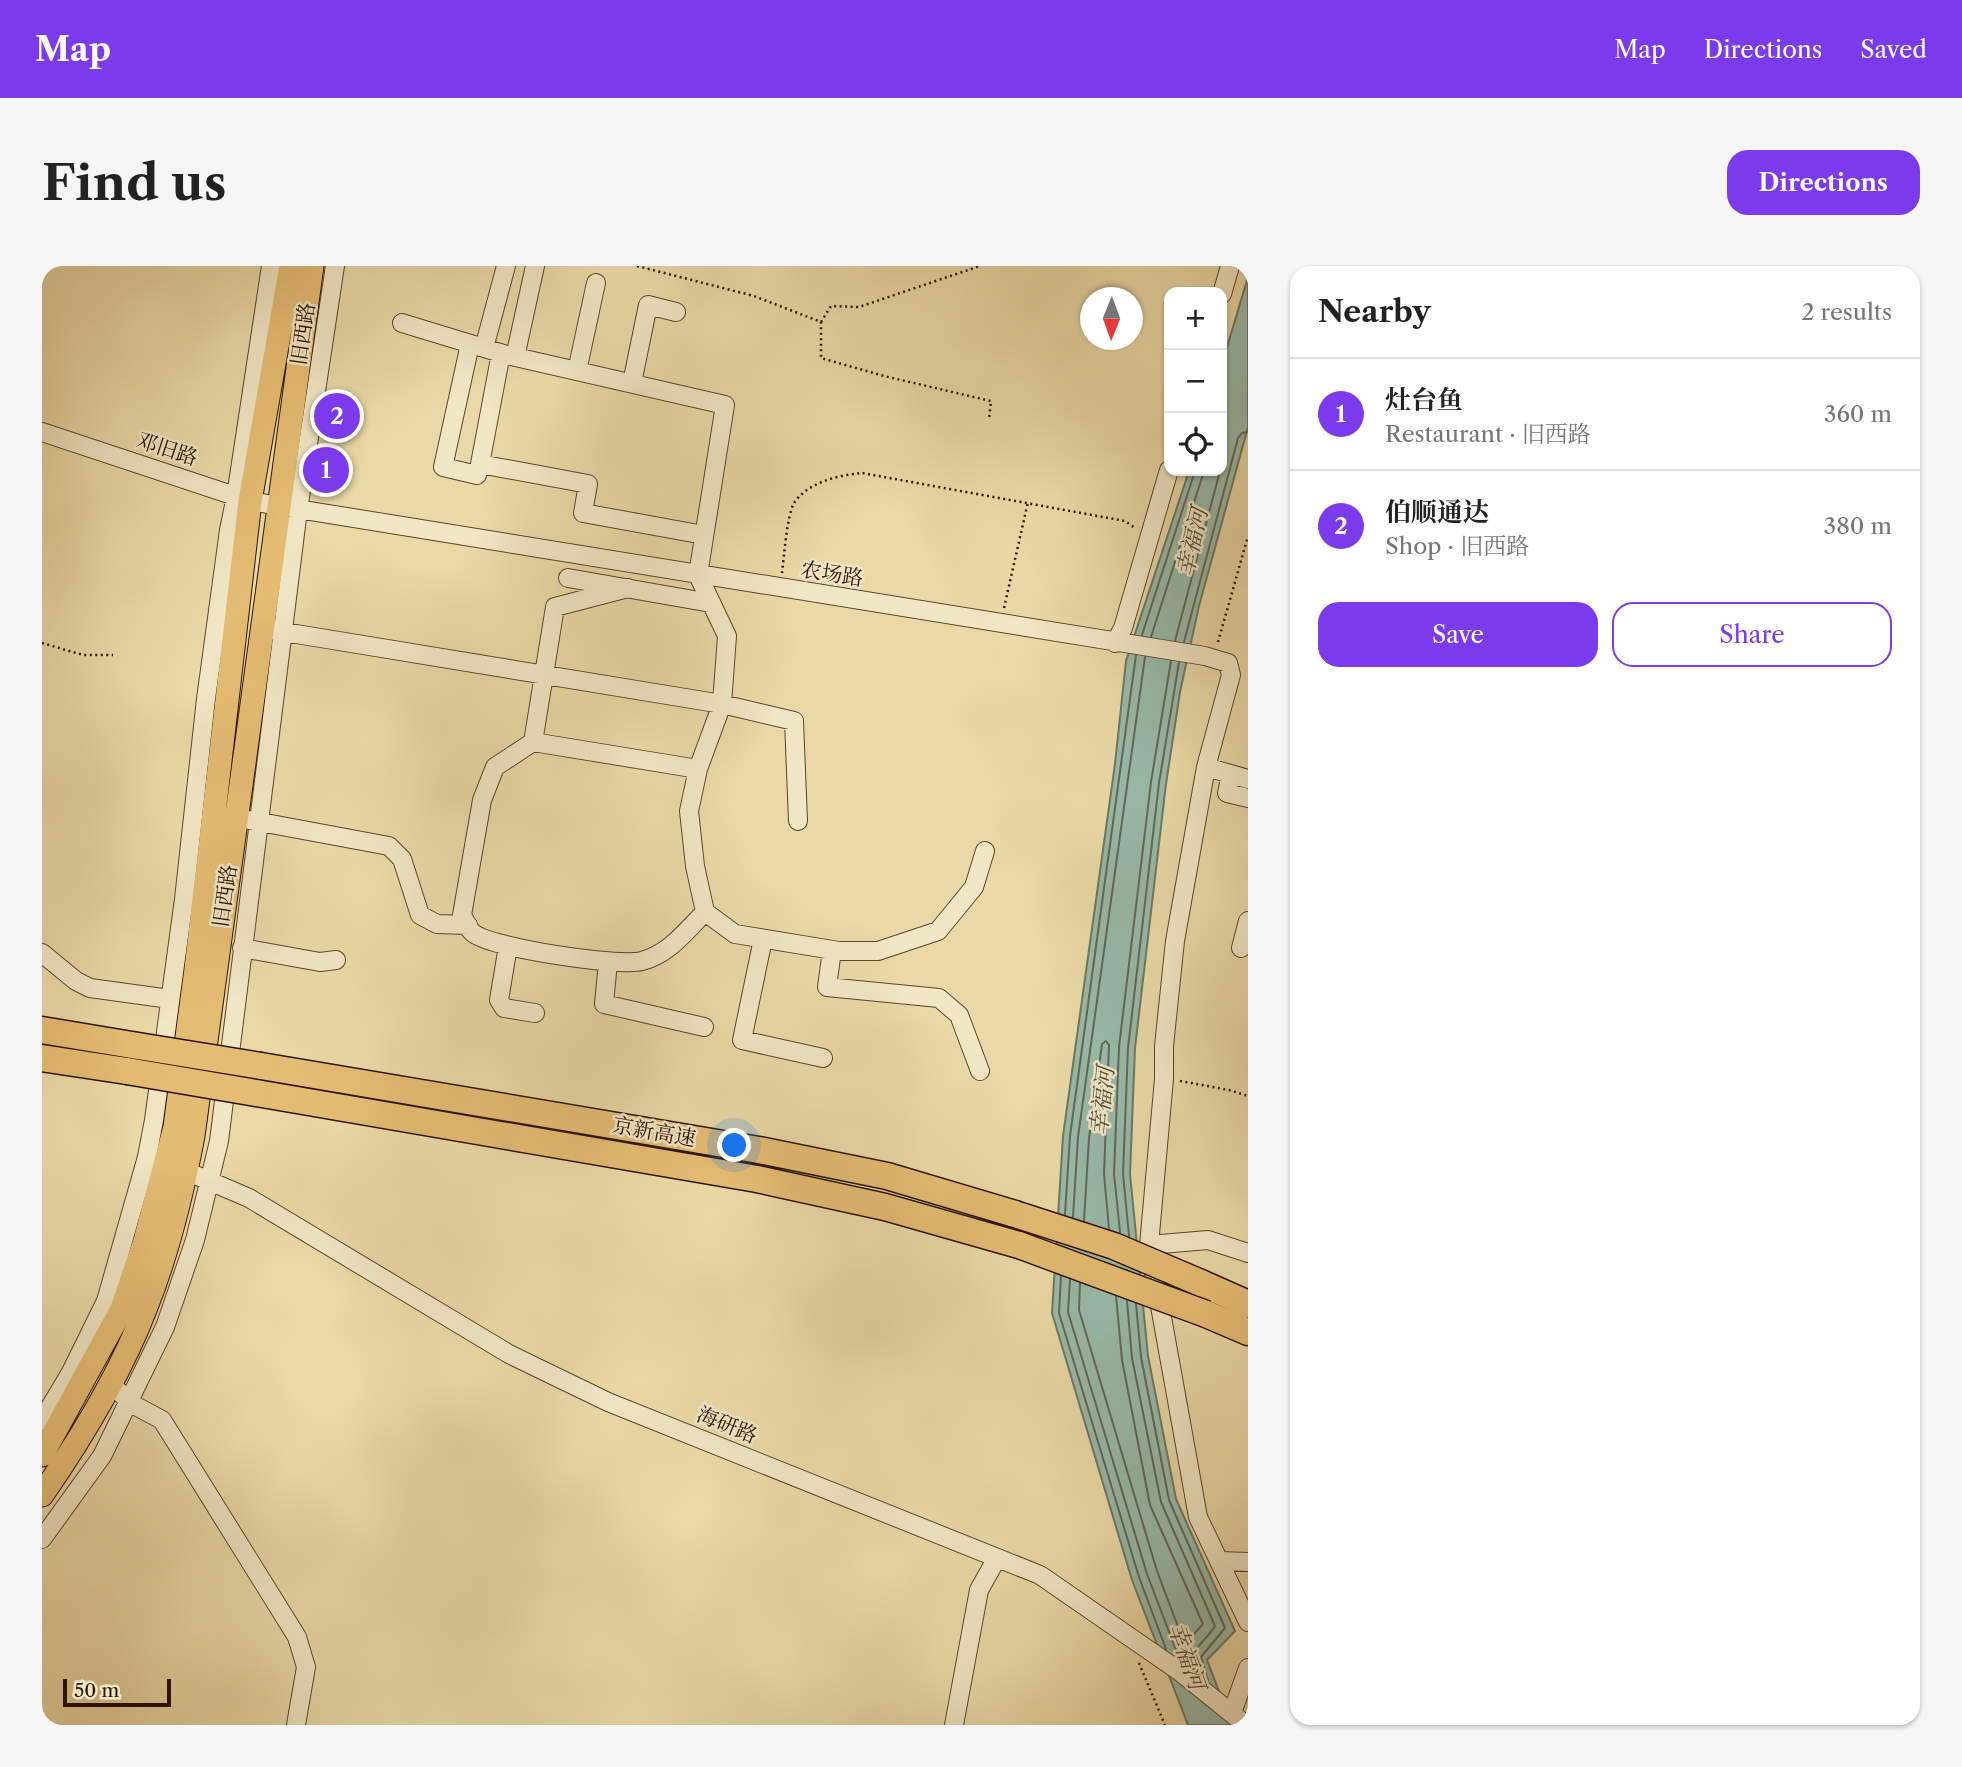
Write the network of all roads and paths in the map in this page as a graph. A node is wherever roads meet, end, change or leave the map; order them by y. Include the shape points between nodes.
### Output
1 (271, 266) edge
2 (291, 266) edge
3 (312, 266) edge
4 (335, 266) edge
5 (506, 266) edge
6 (535, 266) edge
7 (637, 266) edge
8 (981, 266) edge
9 (1230, 266) edge
10 (596, 283) dead end
11 (1224, 287) edge
12 (676, 312) dead end
13 (821, 322) junction
14 (402, 323) dead end
15 (493, 350) junction
16 (577, 371) junction
17 (632, 383) junction
18 (989, 419) dead end
19 (42, 432) edge
20 (480, 464) junction
21 (1167, 476) edge
22 (243, 498) junction
23 (1028, 502) junction
24 (289, 508) junction
25 (704, 535) junction
26 (1248, 536) edge
27 (1150, 537) junction
28 (698, 575) junction
29 (568, 578) dead end
30 (628, 588) junction
31 (779, 588) junction
32 (711, 603) junction
33 (1000, 625) junction
34 (272, 630) junction
35 (42, 643) edge
36 (1118, 644) junction
37 (113, 655) dead end
38 (1209, 658) junction
39 (543, 675) junction
40 (722, 704) junction
41 (533, 742) junction
42 (1206, 767) junction
43 (698, 769) junction
44 (1240, 777) edge
45 (1248, 798) edge
46 (247, 820) junction
47 (798, 821) dead end
48 (985, 850) dead end
49 (705, 912) junction
50 (1248, 921) edge
51 (468, 925) junction
52 (763, 939) junction
53 (508, 946) junction
54 (242, 948) junction
55 (1241, 948) dead end
56 (832, 950) junction
57 (42, 953) edge
58 (336, 960) dead end
59 (608, 962) junction
60 (170, 999) junction
61 (535, 1013) dead end
62 (704, 1027) dead end
63 (42, 1030) edge
64 (42, 1058) edge
65 (823, 1058) dead end
66 (980, 1071) dead end
67 (1164, 1079) junction
68 (1248, 1096) edge
69 (186, 1171) junction
70 (209, 1181) junction
71 (1149, 1245) junction
72 (1248, 1253) edge
73 (1248, 1304) edge
74 (1248, 1332) edge
75 (109, 1383) junction
76 (130, 1401) junction
77 (42, 1421) edge
78 (42, 1455) edge
79 (42, 1495) edge
80 (42, 1539) edge
81 (997, 1558) junction
82 (1220, 1561) junction
83 (1248, 1562) edge
84 (1248, 1622) edge
85 (1129, 1637) junction
86 (1248, 1668) edge
87 (1239, 1719) edge
88 (296, 1725) edge
89 (954, 1725) edge
90 (1165, 1725) edge

1 - 22 street
2 - 22 main road, 旧西路
3 - 24 main road, 旧西路
4 - 24 street
5 - 15 street
6 - 15 street
7 - 13 path via 754,296
8 - 13 path via 859,307 831,306
9 - 11 street
10 - 16 street
12 - 17 street via 648,304
13 - 18 path via 821,358 991,401
14 - 15 street
15 - 16 street
15 - 20 street
15 - 20 street via 443,467 478,475
16 - 17 street
17 - 25 street via 725,405
19 - 22 street, 邓旧路
20 - 25 street via 588,484 583,513
21 - 27 street
22 - 24 street, 邓旧路
22 - 60 street via 229,530
22 - 78 main road, 旧西路 via 196,969 175,1127 122,1309
23 - 27 path via 1125,521
23 - 31 path via 862,472 839,475 803,492 793,505
23 - 33 path
24 - 28 street, 农场路
24 - 34 main road, 旧西路
25 - 28 street
26 - 38 path
27 - 36 street
28 - 31 street, 农场路
28 - 32 street
29 - 30 street
30 - 32 street
30 - 39 street via 555,607
31 - 33 street, 农场路
32 - 40 street via 727,636
33 - 36 street, 农场路
34 - 39 street
34 - 46 main road, 旧西路
35 - 37 path via 83,655
36 - 38 street, 农场路
38 - 42 street via 1228,663 1231,675
39 - 40 street
39 - 41 street
40 - 43 street
40 - 47 street via 794,721
41 - 43 street
41 - 51 street via 495,767 482,800 462,915
42 - 44 street
42 - 67 street via 1175,941
43 - 49 street via 689,811
44 - 45 street via 1227,793
46 - 51 street via 389,846 402,859 419,915 437,924
46 - 54 street
46 - 69 main road, 旧西路
48 - 56 street via 974,887 938,931 878,951
49 - 52 street via 735,934
49 - 59 street via 666,951 642,961
50 - 55 street
51 - 53 street via 473,933
52 - 56 street
52 - 65 street via 742,1040
53 - 59 street
53 - 61 street via 499,1000 504,1008
54 - 58 street via 320,962
54 - 70 street via 219,1141
56 - 66 street via 827,988 939,998 959,1015
57 - 60 street via 90,988
59 - 62 street via 604,1004
60 - 77 street via 147,1157 113,1280 71,1372
63 - 73 highway, 京新高速, bridge via 759,1150 887,1176 1114,1247
64 - 74 highway, 京新高速, bridge via 757,1179 885,1207 1019,1245
67 - 68 path
67 - 71 street
69 - 70 street, 海研路
69 - 75 main road, 旧西路 via 146,1308
70 - 76 street via 183,1281
70 - 81 street, 海研路 via 249,1198 509,1354 595,1396
71 - 72 street via 1208,1240
71 - 82 street via 1198,1517
75 - 76 street
75 - 79 main road, 旧西路
76 - 80 street via 102,1456
76 - 88 street via 162,1420 298,1637 306,1667
81 - 85 street, 海研路 via 1040,1575
81 - 89 street via 979,1590
82 - 83 street
82 - 84 street
85 - 87 street, 海研路
85 - 90 path
86 - 87 street

